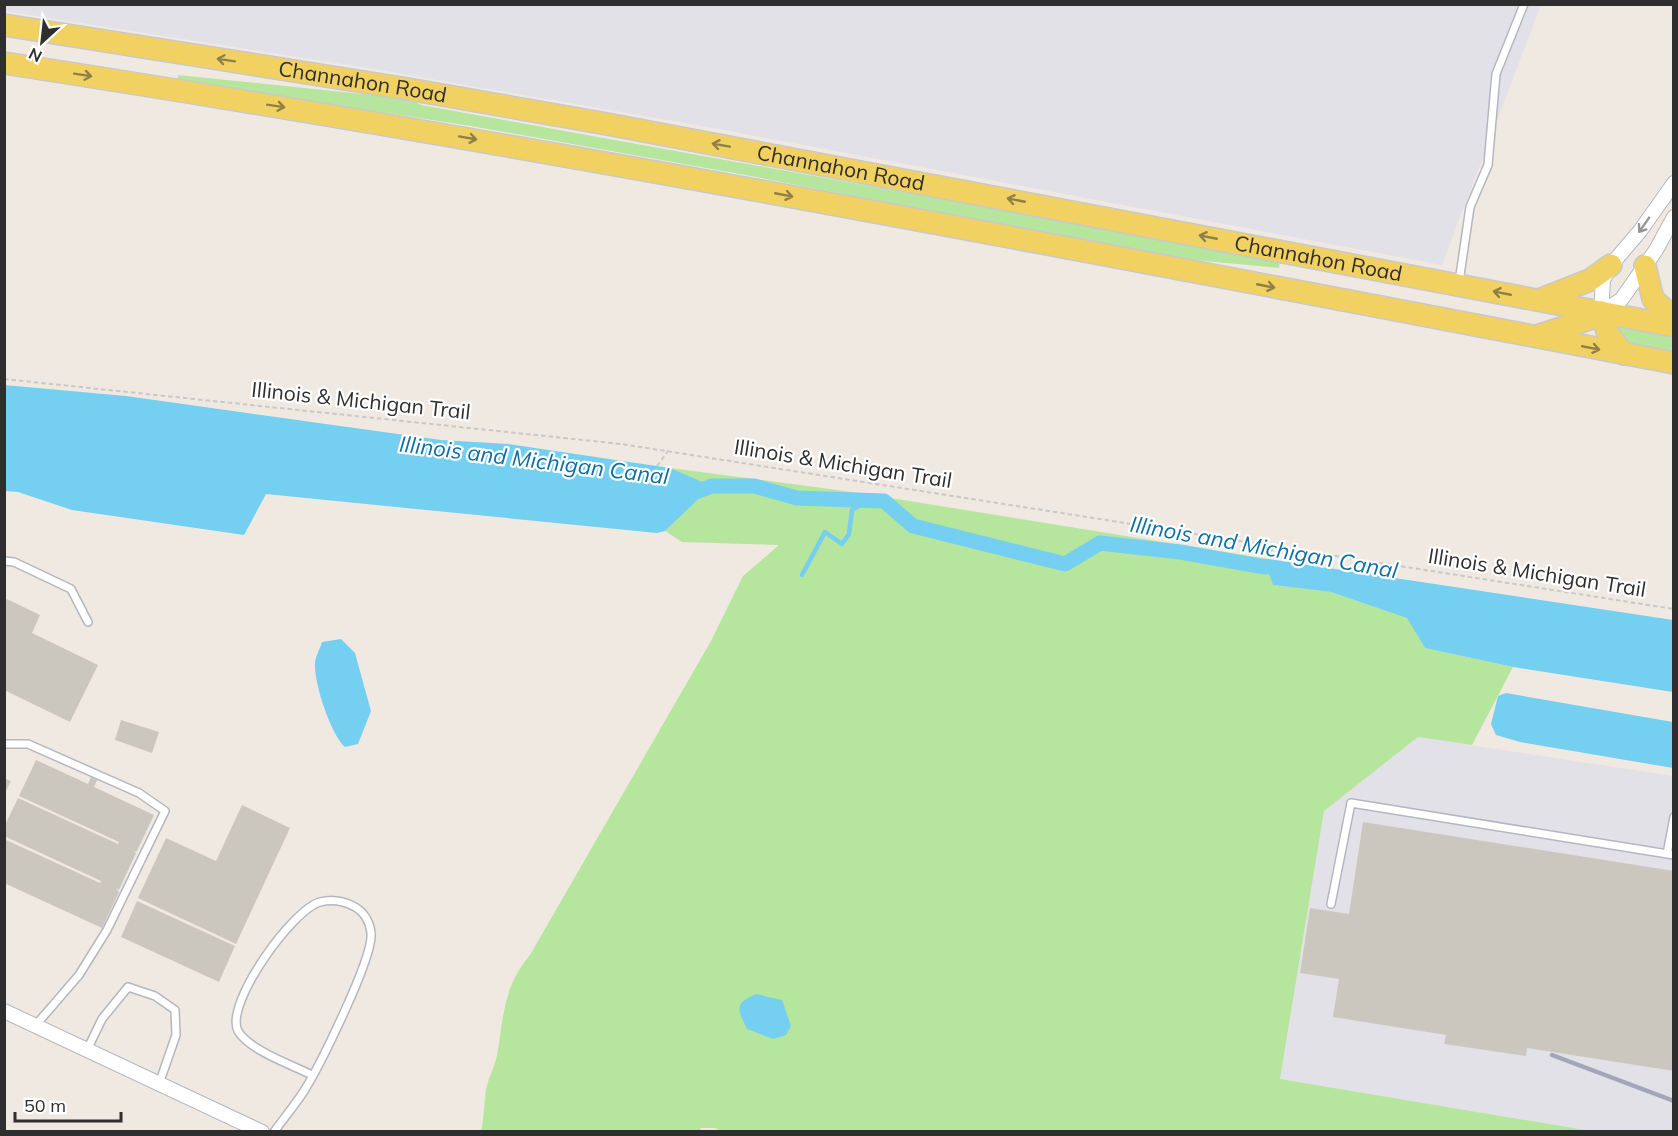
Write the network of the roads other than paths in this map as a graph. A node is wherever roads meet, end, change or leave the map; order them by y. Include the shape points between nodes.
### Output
1 (1524, 4) edge
2 (4, 25) edge
3 (4, 63) edge
4 (1674, 183) edge
5 (1674, 217) edge
6 (1611, 265) junction
7 (1645, 266) junction
8 (1459, 284) junction
9 (1539, 300) junction
10 (1601, 312) junction
11 (1674, 318) edge
12 (1674, 326) edge
13 (1533, 337) junction
14 (1624, 354) junction
15 (1674, 363) edge
16 (4, 561) edge
17 (88, 622) dead end
18 (4, 744) edge
19 (1674, 817) edge
20 (1671, 854) edge
21 (1330, 904) dead end
22 (4, 1011) edge
23 (35, 1026) junction
24 (87, 1050) junction
25 (312, 1075) junction
26 (159, 1084) junction
27 (262, 1131) edge
28 (274, 1131) edge

1 - 8 lane via 1496,74 1488,165 1470,207
8 -> 2 main road, Channahon Road via 490,103
3 -> 13 main road, Channahon Road via 679,175
4 -> 6 street
5 - 7 street
6 - 9 main road via 1590,280
6 - 10 street via 1603,280
7 - 10 street via 1621,300
7 - 11 main road via 1653,299
9 -> 8 main road, Channahon Road
9 - 10 main road, Channahon Road
10 - 12 main road, Channahon Road
10 - 13 main road
10 - 14 main road via 1608,334
13 -> 14 main road, Channahon Road
14 - 15 main road, Channahon Road
16 - 17 lane via 71,589
18 - 23 lane via 28,744 139,793 165,811 107,930 79,975
19 - 20 lane
20 - 21 lane via 1351,803
22 - 23 street
23 - 24 street
24 - 26 street
24 - 26 lane via 102,1019 128,987 155,996 175,1010 176,1035
25 - 25 lane via 362,972 372,935 369,921 345,902 317,902 305,912 257,967 238,1011 237,1029 244,1040
25 - 28 lane
26 - 27 street

